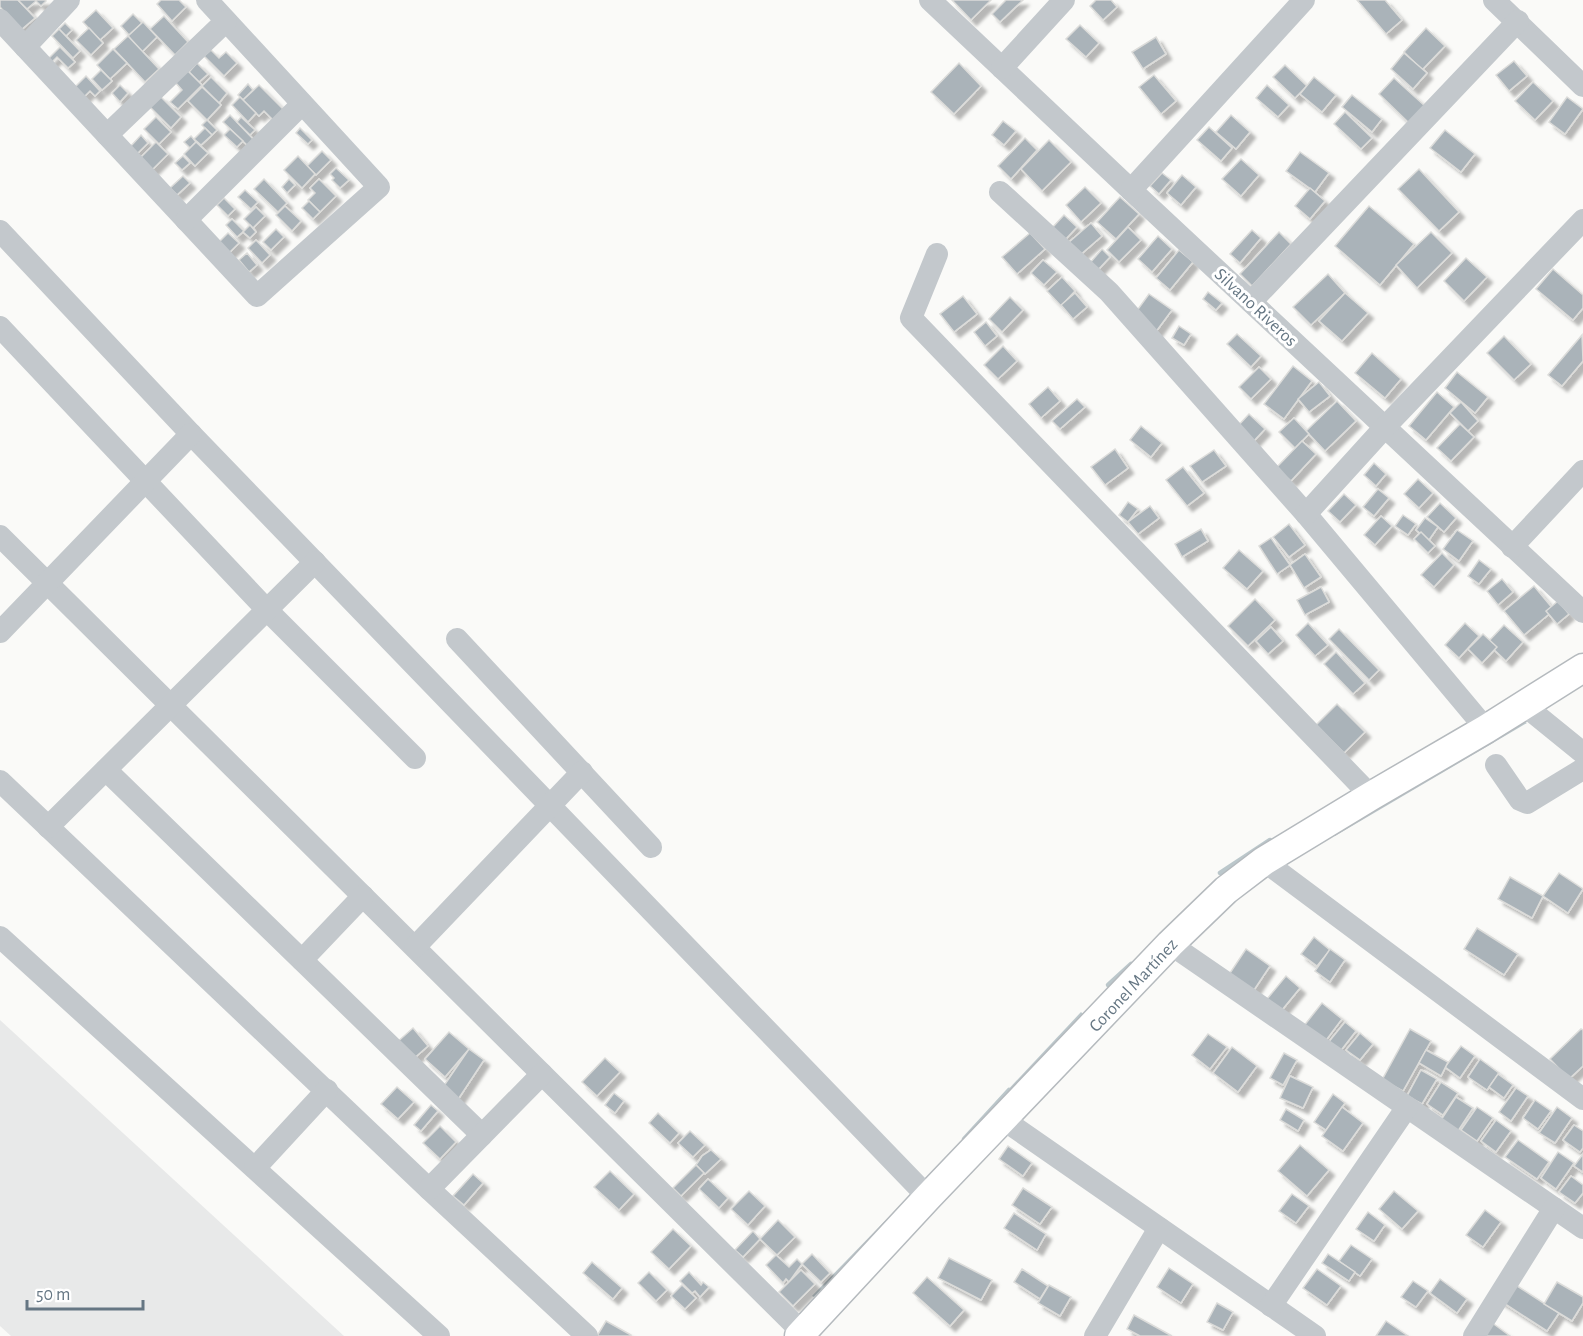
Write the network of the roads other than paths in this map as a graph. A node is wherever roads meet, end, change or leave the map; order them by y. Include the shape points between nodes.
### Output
1 (69, 0) edge
2 (207, 0) edge
3 (930, 0) edge
4 (1064, 0) edge
5 (1304, 0) edge
6 (1494, 0) edge
7 (0, 20) edge
8 (226, 21) junction
9 (1518, 21) junction
10 (25, 47) junction
11 (1002, 68) junction
12 (1583, 86) edge
13 (302, 104) junction
14 (107, 135) junction
15 (1131, 190) junction
16 (1000, 192) dead end
17 (186, 220) junction
18 (1583, 220) edge
19 (0, 231) edge
20 (937, 254) dead end
21 (1251, 302) junction
22 (0, 327) edge
23 (1385, 427) junction
24 (191, 434) junction
25 (1583, 471) edge
26 (145, 481) junction
27 (1306, 514) junction
28 (0, 536) edge
29 (1512, 547) junction
30 (315, 562) junction
31 (47, 582) junction
32 (267, 610) junction
33 (1583, 612) edge
34 (0, 632) edge
35 (457, 639) dead end
36 (1583, 668) edge
37 (1531, 700) junction
38 (171, 705) junction
39 (1486, 729) junction
40 (1583, 753) edge
41 (415, 758) dead end
42 (1496, 765) dead end
43 (1583, 769) edge
44 (106, 770) junction
45 (582, 772) junction
46 (0, 781) edge
47 (1371, 795) junction
48 (550, 806) junction
49 (48, 827) junction
50 (651, 847) dead end
51 (1264, 861) junction
52 (363, 896) junction
53 (0, 937) edge
54 (1170, 944) junction
55 (415, 948) junction
56 (302, 960) junction
57 (542, 1074) junction
58 (327, 1090) junction
59 (1583, 1099) edge
60 (1407, 1107) junction
61 (1004, 1120) junction
62 (482, 1136) junction
63 (255, 1168) junction
64 (429, 1189) junction
65 (928, 1197) junction
66 (1554, 1208) junction
67 (1159, 1227) junction
68 (1583, 1228) edge
69 (1272, 1306) junction
70 (801, 1334) edge
71 (1309, 1334) edge
72 (439, 1336) edge
73 (587, 1336) edge
74 (1095, 1336) edge
75 (1474, 1336) edge

1 - 10 street
2 - 8 street
3 - 11 street, Silvano Riveros
4 - 11 street
5 - 15 street
6 - 9 street
7 - 10 street
8 - 13 street
8 - 14 street
9 - 12 street
9 - 21 street
10 - 14 street
11 - 15 street, Silvano Riveros
13 - 17 street
13 - 17 street via 379,187 257,296
14 - 17 street
15 - 21 street, Silvano Riveros
16 - 27 street via 1109,292
18 - 23 street
19 - 24 street
20 - 47 street via 911,318
21 - 23 street, Silvano Riveros
22 - 26 street
23 - 27 street
23 - 29 street, Silvano Riveros
24 - 26 street
24 - 30 street
25 - 29 street
26 - 31 street
26 - 32 street
27 - 39 street
28 - 31 street
29 - 33 street, Silvano Riveros
30 - 32 street
30 - 48 street
31 - 34 street
31 - 38 street
32 - 38 street
32 - 41 street
35 - 45 street
36 - 37 main road, Coronel Martínez
37 - 39 main road, Coronel Martínez
37 - 40 street
38 - 44 street
38 - 52 street
39 - 47 main road, Coronel Martínez
42 - 43 street via 1520,800 1527,803
44 - 49 street
44 - 56 street
45 - 48 street
45 - 50 street
46 - 49 street
47 - 51 main road, Coronel Martínez
48 - 55 street
48 - 65 street
49 - 58 street
51 - 54 main road, Coronel Martínez via 1226,890
51 - 59 street
52 - 55 street
52 - 56 street
53 - 63 street
54 - 60 street
54 - 61 main road, Coronel Martínez
55 - 57 street
56 - 62 street
57 - 62 street
57 - 70 street
58 - 63 street
58 - 64 street
60 - 66 street
60 - 69 street
61 - 65 main road, Coronel Martínez
61 - 67 street
62 - 64 street
63 - 72 street
64 - 73 street
65 - 70 main road, Coronel Martínez
66 - 68 street
66 - 75 street
67 - 69 street
67 - 74 street
69 - 71 street

